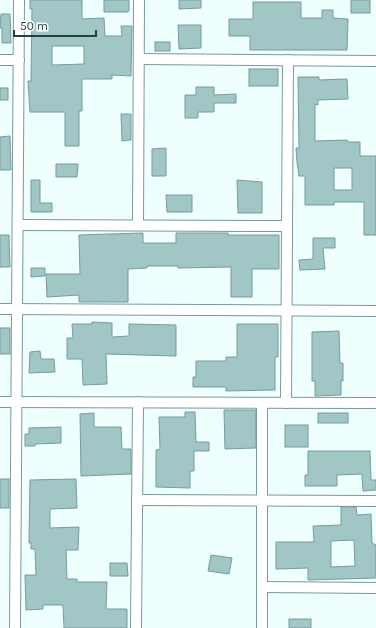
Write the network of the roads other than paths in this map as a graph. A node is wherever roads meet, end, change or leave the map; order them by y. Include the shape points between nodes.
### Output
1 (19, 0) edge
2 (139, 0) edge
3 (139, 59) junction
4 (0, 60) edge
5 (19, 60) junction
6 (288, 60) junction
7 (376, 61) edge
8 (18, 225) junction
9 (138, 225) junction
10 (287, 226) junction
11 (0, 309) edge
12 (18, 309) junction
13 (286, 311) junction
14 (376, 311) edge
15 (0, 402) edge
16 (17, 402) junction
17 (138, 402) junction
18 (262, 403) junction
19 (286, 403) junction
20 (376, 403) edge
21 (137, 500) junction
22 (262, 500) junction
23 (376, 501) edge
24 (262, 587) junction
25 (376, 588) edge
26 (15, 628) edge
27 (136, 628) edge
28 (262, 628) edge

1 - 5 street
2 - 3 street
3 - 6 street
3 - 9 street
4 - 5 street
5 - 8 street
6 - 7 street
6 - 10 street
8 - 9 street
8 - 12 street
9 - 10 street
10 - 13 street
11 - 12 street
12 - 13 street
12 - 16 street
13 - 14 street
13 - 19 street
15 - 16 street
16 - 17 street
16 - 26 street
17 - 18 street
17 - 21 street
18 - 19 street
18 - 22 street
19 - 20 street
21 - 22 street
21 - 27 street
22 - 23 street
22 - 24 street
24 - 25 street
24 - 28 street

